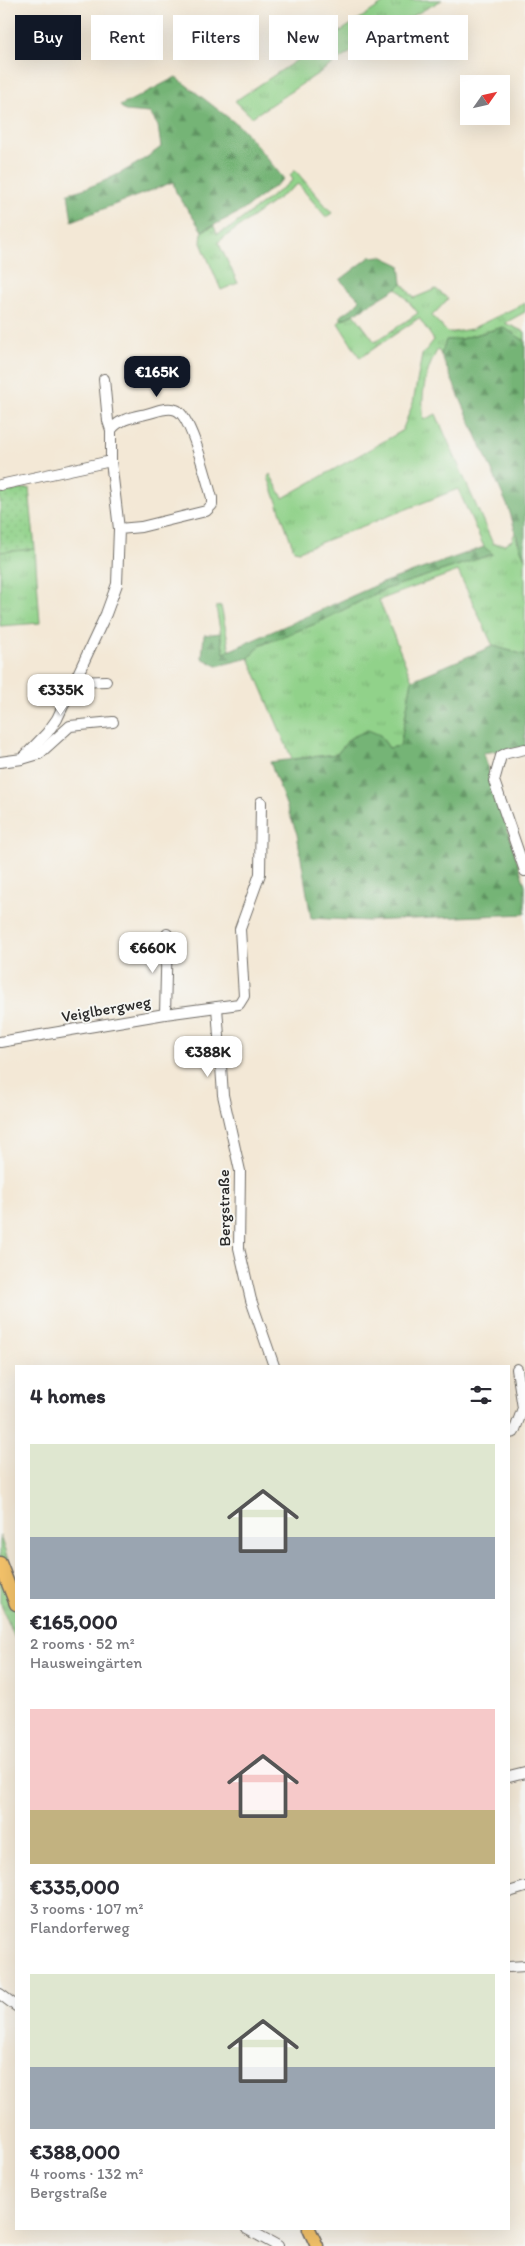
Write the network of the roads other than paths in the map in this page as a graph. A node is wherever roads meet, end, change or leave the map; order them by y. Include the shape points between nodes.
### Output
1 (104, 379) dead end
2 (111, 430) junction
3 (111, 462) junction
4 (0, 485) edge
5 (119, 529) junction
6 (106, 681) dead end
7 (75, 682) junction
8 (113, 722) dead end
9 (525, 750) edge
10 (22, 760) junction
11 (0, 762) edge
12 (261, 802) dead end
13 (525, 872) edge
14 (167, 934) dead end
15 (217, 1007) junction
16 (165, 1014) junction
17 (0, 1042) edge
18 (274, 1365) edge
19 (517, 1369) dead end
20 (511, 1432) edge
21 (0, 1563) edge
22 (15, 1601) edge
23 (525, 1773) edge
24 (510, 1777) edge
25 (525, 1887) edge
26 (510, 1892) edge
27 (525, 1966) edge
28 (510, 1967) edge
29 (0, 1994) edge
30 (15, 2005) edge
31 (249, 2230) edge
32 (309, 2230) edge
33 (278, 2246) edge
34 (317, 2246) edge

1 - 2 street
2 - 3 street
2 - 5 street via 127,419 170,408 181,412 188,422 212,500 211,508 206,511
3 - 4 street
3 - 5 street
5 - 7 street via 118,577 108,610
6 - 7 street
7 - 10 street via 52,728
8 - 10 street via 70,726 39,754
9 - 13 street via 501,756 494,781
10 - 11 street
12 - 15 street via 260,874 240,930 244,996 239,1004
14 - 16 street
15 - 16 street, Veiglbergweg
15 - 18 street, Bergstraße via 222,1088 240,1171 239,1248 251,1300
16 - 17 street, Veiglbergweg
19 - 20 street via 523,1408
21 - 22 main road
23 - 24 street
25 - 26 street
27 - 28 street
29 - 30 street
31 - 33 street
32 - 34 main road

